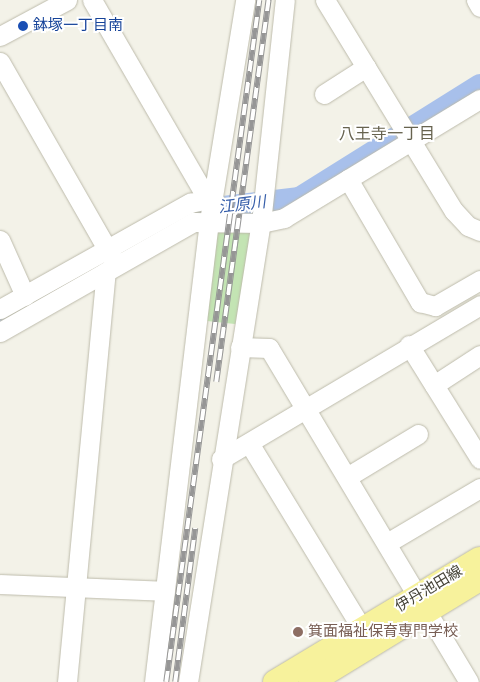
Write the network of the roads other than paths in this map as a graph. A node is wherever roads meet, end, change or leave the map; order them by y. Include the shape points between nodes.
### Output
1 (67, 0) edge
2 (92, 0) edge
3 (245, 0) edge
4 (285, 0) edge
5 (325, 0) edge
6 (476, 0) edge
7 (480, 7) edge
8 (0, 36) edge
9 (0, 62) edge
10 (366, 68) junction
11 (324, 94) dead end
12 (480, 99) edge
13 (410, 142) junction
14 (348, 180) junction
15 (210, 197) junction
16 (209, 221) junction
17 (261, 223) junction
18 (480, 231) edge
19 (0, 240) edge
20 (110, 262) junction
21 (480, 280) edge
22 (26, 296) junction
23 (480, 305) edge
24 (0, 309) edge
25 (0, 332) edge
26 (409, 345) junction
27 (240, 348) junction
28 (480, 355) edge
29 (434, 385) junction
30 (306, 409) junction
31 (412, 442) dead end
32 (249, 443) junction
33 (221, 459) junction
34 (480, 459) edge
35 (347, 477) junction
36 (480, 488) edge
37 (387, 543) junction
38 (480, 559) edge
39 (480, 579) edge
40 (0, 584) edge
41 (75, 588) junction
42 (165, 591) junction
43 (422, 604) junction
44 (362, 629) junction
45 (67, 682) edge
46 (154, 682) edge
47 (188, 682) edge
48 (275, 682) edge
49 (311, 682) edge
50 (469, 682) edge

1 - 8 street
2 - 15 street
3 - 15 street
4 - 17 street
5 - 10 street
6 - 7 street
9 - 20 street
10 - 11 street
10 - 13 street
12 - 13 street
13 - 14 street
13 - 18 street via 454,211 468,226
14 - 17 street via 284,218
14 - 21 street via 420,302 435,306
15 - 16 street
15 - 20 street
16 - 17 street
16 - 20 street via 194,222
16 - 42 street
17 - 27 street
19 - 22 street
20 - 22 street
20 - 25 street
20 - 41 street
22 - 24 street
23 - 26 street
26 - 29 street
26 - 30 street
27 - 30 street via 269,348
27 - 33 street
28 - 29 street
29 - 34 street
30 - 32 street
30 - 35 street
31 - 35 street
32 - 33 street
32 - 44 street
33 - 47 street
35 - 37 street
36 - 37 street
37 - 43 street
38 - 43 main road, 伊丹池田線
39 - 43 main road, 伊丹池田線
40 - 41 street
41 - 42 street
41 - 45 street
42 - 46 street
43 - 44 main road, 伊丹池田線
43 - 49 main road, 伊丹池田線
43 - 50 street
44 - 48 main road, 伊丹池田線

